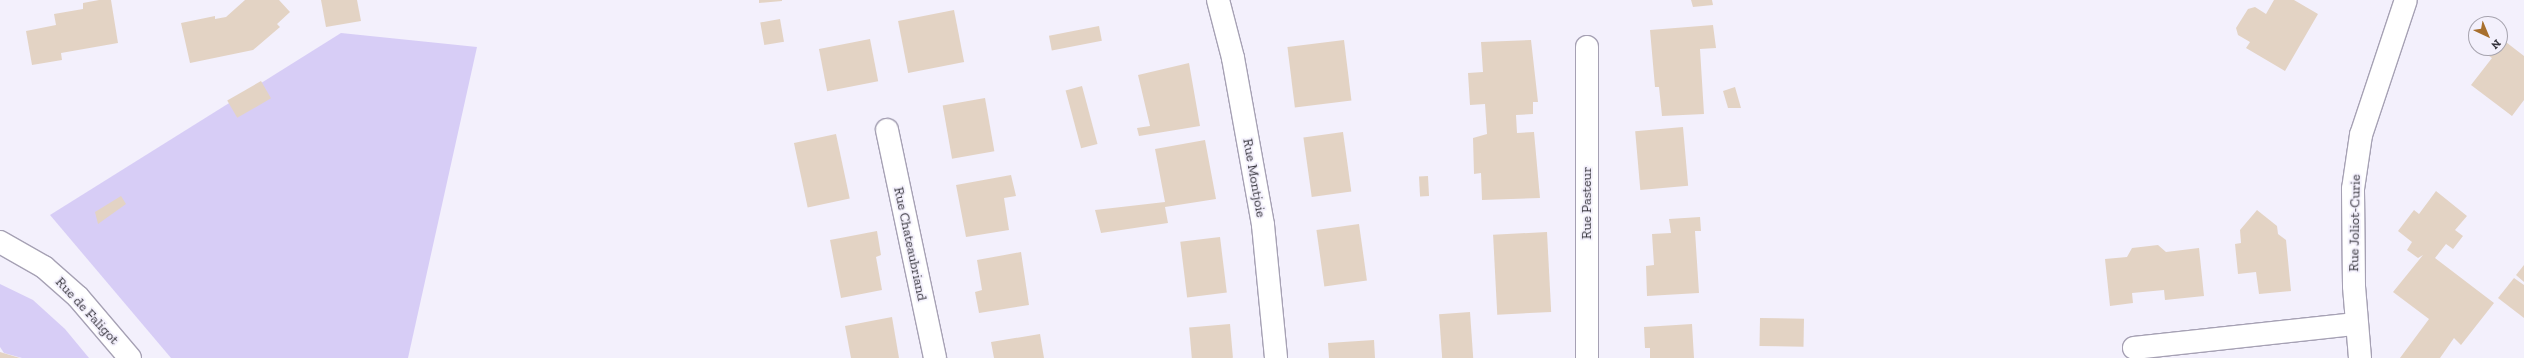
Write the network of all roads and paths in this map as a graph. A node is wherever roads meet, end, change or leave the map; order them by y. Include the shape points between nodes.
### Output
1 (1218, 0) edge
2 (2406, 0) edge
3 (1587, 47) dead end
4 (887, 130) dead end
5 (0, 242) edge
6 (2356, 324) junction
7 (2134, 348) dead end
8 (130, 358) edge
9 (935, 358) edge
10 (1276, 358) edge
11 (1587, 358) edge
12 (2360, 358) edge

1 - 10 street, Rue Montjoie via 1233,58 1263,225
2 - 6 street, Rue Joliot-Curie via 2361,135 2353,189
3 - 11 street, Rue Pasteur
4 - 9 street, Rue Chateaubriand
5 - 8 street, Rue de Faligot via 50,272 78,297
6 - 7 street
6 - 12 street, Rue Joliot-Curie

